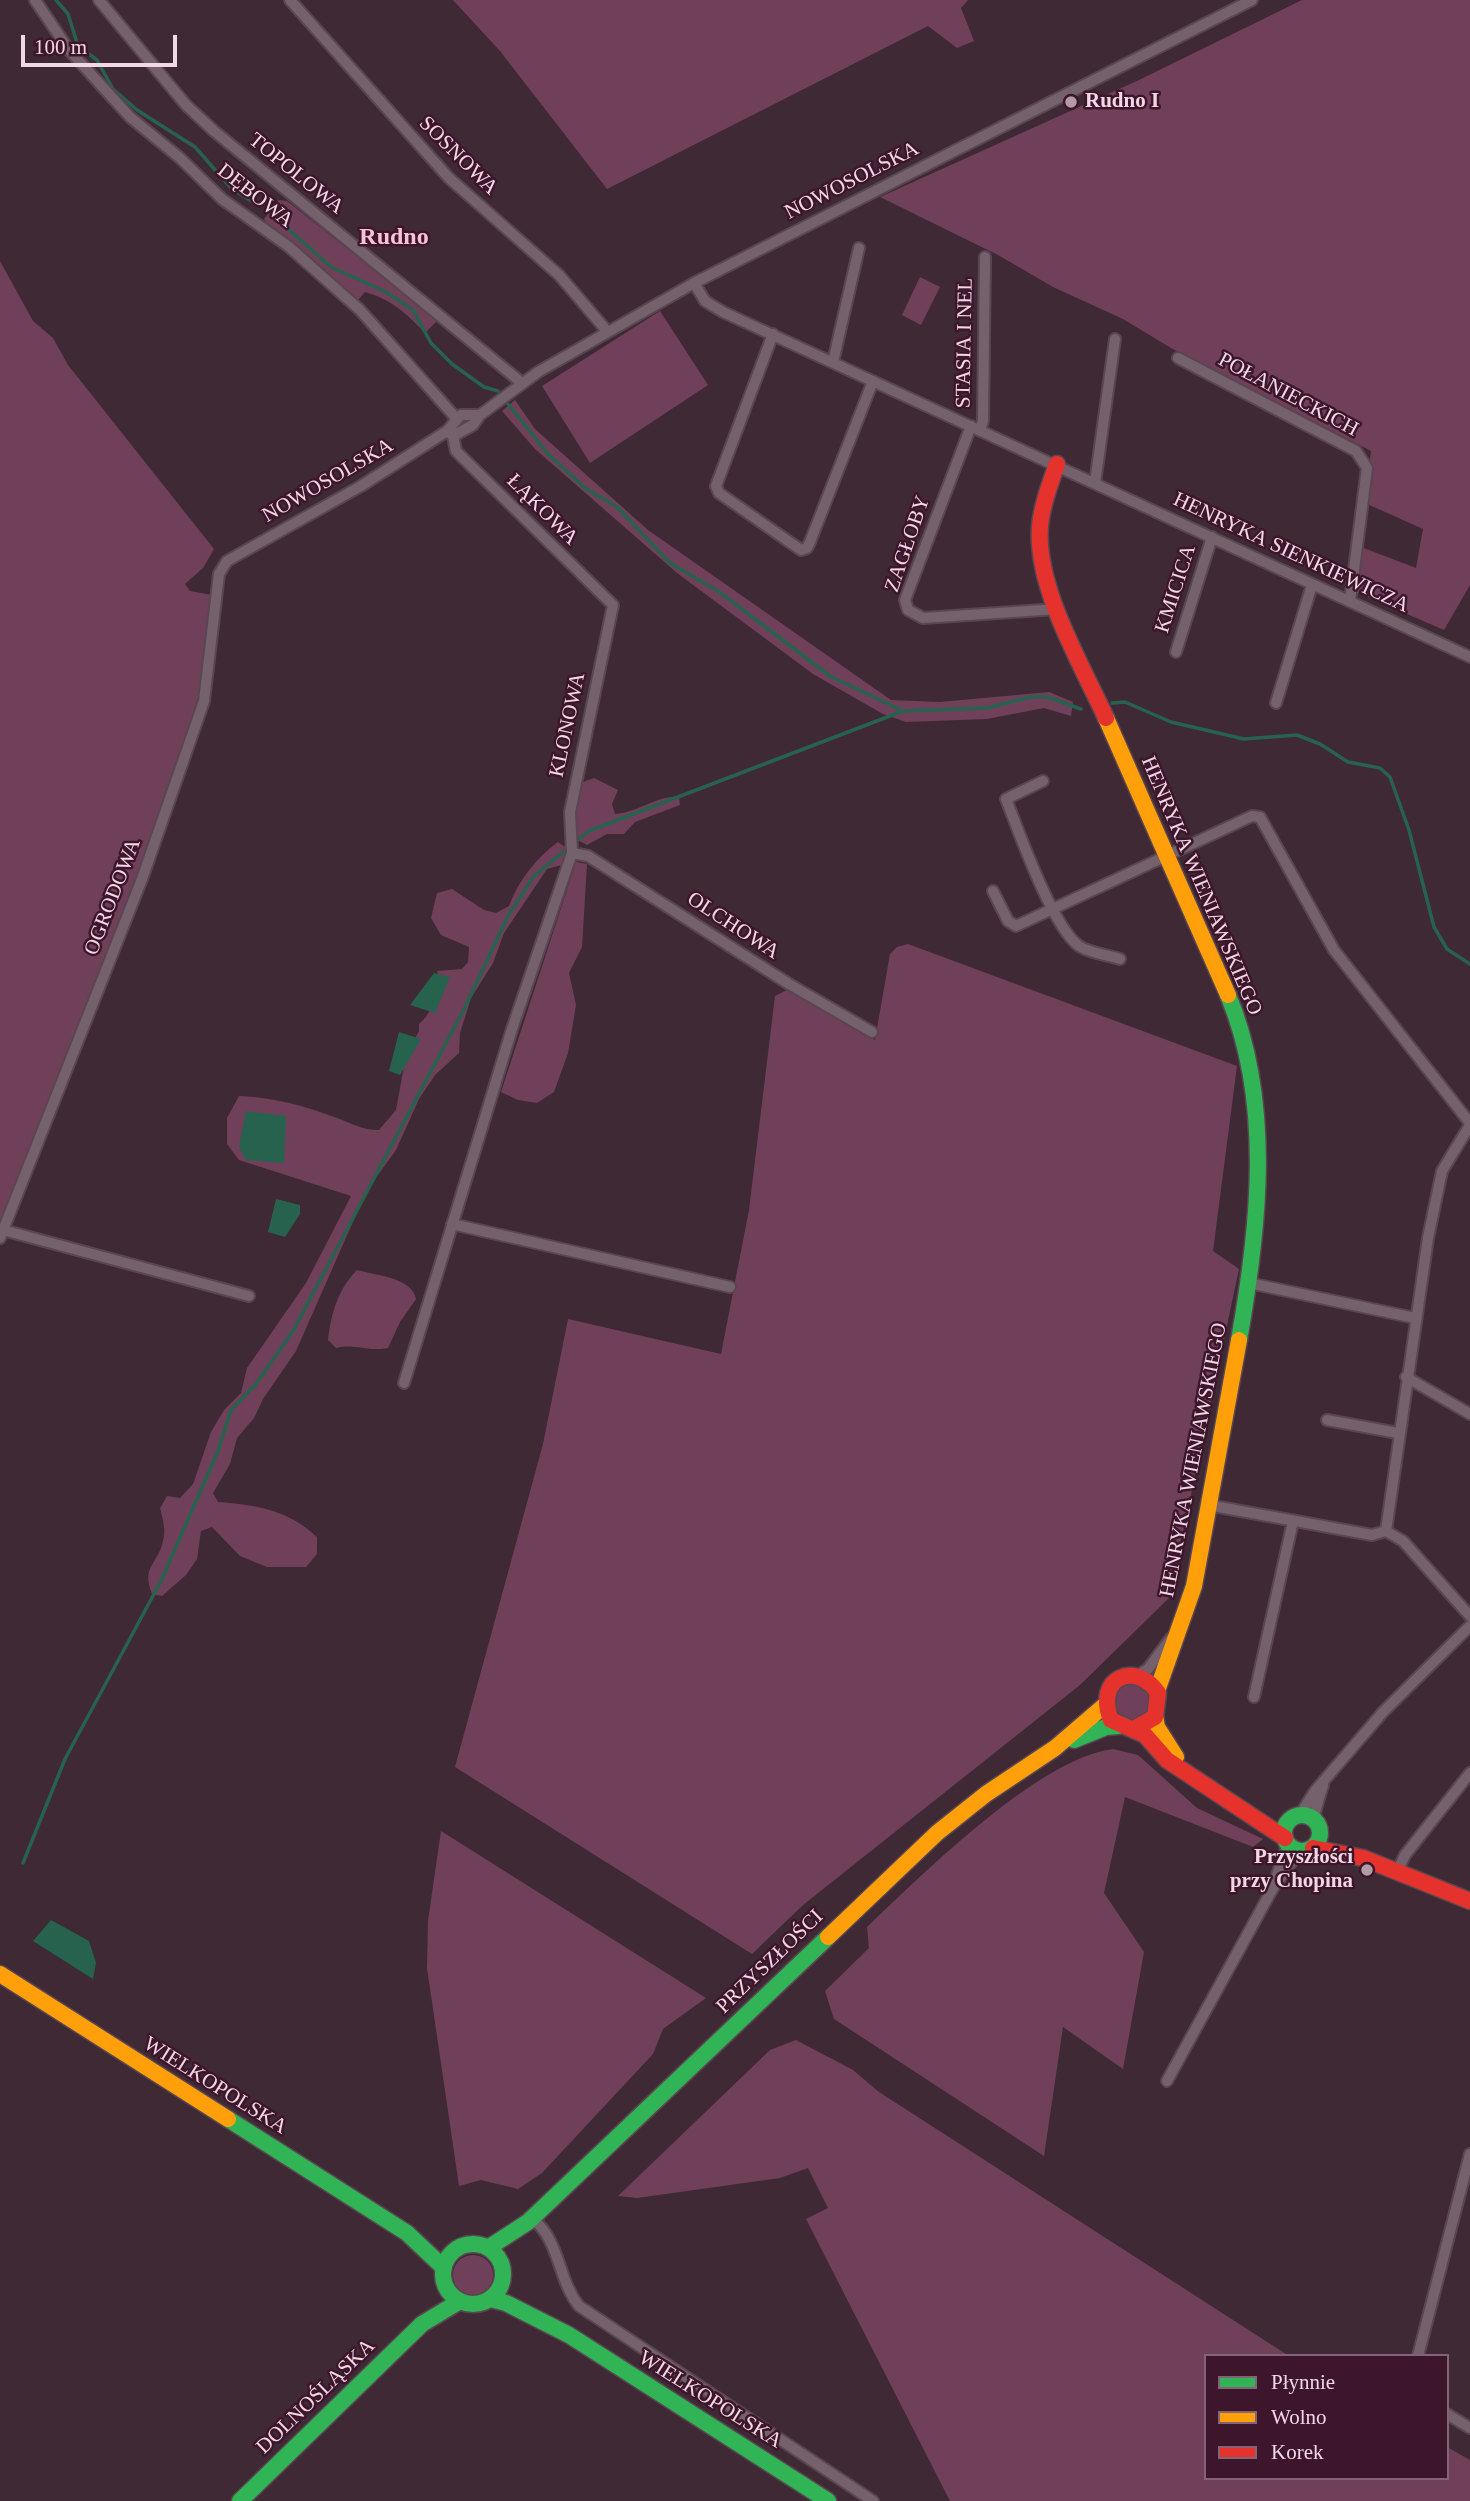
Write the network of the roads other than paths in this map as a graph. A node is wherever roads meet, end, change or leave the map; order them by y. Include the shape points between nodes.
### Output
1 (35, 0) edge
2 (99, 0) edge
3 (290, 0) edge
4 (1252, 0) edge
5 (859, 248) dead end
6 (985, 257) dead end
7 (694, 283) junction
8 (607, 331) junction
9 (773, 334) junction
10 (1115, 339) dead end
11 (1178, 358) dead end
12 (834, 362) junction
13 (873, 381) junction
14 (522, 383) junction
15 (480, 415) junction
16 (456, 418) junction
17 (976, 428) junction
18 (450, 434) junction
19 (1057, 464) junction
20 (1095, 483) junction
21 (1212, 537) junction
22 (227, 561) joint
23 (1312, 585) junction
24 (1350, 601) junction
25 (613, 605) joint
26 (1058, 609) junction
27 (1176, 652) dead end
28 (1470, 657) edge
29 (1276, 703) dead end
30 (1043, 781) dead end
31 (572, 853) junction
32 (1165, 855) junction
33 (993, 891) dead end
34 (1053, 908) junction
35 (1120, 959) dead end
36 (872, 1032) dead end
37 (1470, 1124) edge
38 (452, 1224) junction
39 (1, 1234) edge
40 (1249, 1283) junction
41 (730, 1287) dead end
42 (249, 1296) dead end
43 (1415, 1318) junction
44 (1406, 1377) junction
45 (404, 1382) dead end
46 (1470, 1414) edge
47 (1327, 1420) dead end
48 (1398, 1433) junction
49 (1209, 1505) junction
50 (1293, 1521) junction
51 (1386, 1531) junction
52 (1470, 1616) edge
53 (1470, 1626) edge
54 (1180, 1628) junction
55 (1138, 1675) junction
56 (1157, 1691) junction
57 (1254, 1697) dead end
58 (1105, 1705) junction
59 (1155, 1716) junction
60 (1118, 1726) junction
61 (1135, 1729) junction
62 (1055, 1748) junction
63 (1470, 1773) edge
64 (1187, 1774) junction
65 (1323, 1783) junction
66 (1466, 1784) edge
67 (1246, 1811) junction
68 (1297, 1816) junction
69 (1318, 1825) junction
70 (1286, 1840) junction
71 (1309, 1849) junction
72 (1363, 1858) junction
73 (1397, 1872) junction
74 (1273, 1888) junction
75 (1470, 1901) edge
76 (0, 1974) edge
77 (1167, 2081) dead end
78 (1470, 2154) edge
79 (530, 2220) junction
80 (407, 2233) junction
81 (488, 2248) junction
82 (457, 2250) junction
83 (501, 2264) junction
84 (444, 2268) junction
85 (503, 2281) junction
86 (446, 2288) junction
87 (491, 2299) junction
88 (460, 2301) junction
89 (422, 2324) junction
90 (569, 2335) junction
91 (1420, 2354) edge
92 (1449, 2415) edge
93 (1470, 2428) edge
94 (240, 2501) edge
95 (828, 2501) edge
96 (873, 2501) edge

1 - 16 street, DĘBOWA via 69,50 130,117 222,199 288,246 360,310
2 - 14 street, TOPOLOWA via 186,105 214,131
3 - 8 street, SOSNOWA via 449,178 559,275
4 - 7 street, NOWOSOLSKA
5 - 12 street
6 - 17 street, STASIA I NEL via 983,421
7 - 8 street, NOWOSOLSKA
7 - 9 street, HENRYKA SIENKIEWICZA via 713,307
8 - 14 street, NOWOSOLSKA
9 - 12 street, HENRYKA SIENKIEWICZA
9 - 13 street via 716,486 719,493 801,550 810,542
10 - 20 street
11 - 24 street, POŁANIECKICH via 1356,451 1367,468
12 - 13 street, HENRYKA SIENKIEWICZA
13 - 17 street, HENRYKA SIENKIEWICZA
14 - 15 street, NOWOSOLSKA
15 - 16 street
15 - 18 street, NOWOSOLSKA via 473,425
16 - 18 street, NOWOSOLSKA
17 - 19 street, HENRYKA SIENKIEWICZA
17 - 26 street, ZAGŁOBY via 905,600 908,610 923,618
18 - 22 street, NOWOSOLSKA
18 - 25 street, ŁĄKOWA via 456,451
19 - 20 street, HENRYKA SIENKIEWICZA
19 - 26 street, HENRYKA WIENIAWSKIEGO via 1038,522 1044,568
20 - 21 street, HENRYKA SIENKIEWICZA
21 - 23 street, HENRYKA SIENKIEWICZA
21 - 27 street, KMICICA
22 - 39 street, OGRODOWA via 218,583 204,701 142,879
23 - 24 street, HENRYKA SIENKIEWICZA
23 - 29 street
24 - 28 street, HENRYKA SIENKIEWICZA
25 - 31 street, KLONOWA via 570,811
26 - 32 street, HENRYKA WIENIAWSKIEGO
30 - 34 street via 1006,799
31 - 36 street, OLCHOWA via 588,856 789,985
31 - 38 street
32 - 34 street
32 - 37 street via 1252,816 1260,817 1334,950
32 - 40 street, HENRYKA WIENIAWSKIEGO via 1210,950 1249,1059 1259,1159
33 - 34 street via 1008,921 1016,926
34 - 35 street via 1080,947
37 - 43 street via 1442,1171
38 - 41 street
38 - 45 street
39 - 42 street
40 - 43 street
40 - 49 street, HENRYKA WIENIAWSKIEGO
43 - 44 street
44 - 46 street
44 - 48 street
47 - 48 street
48 - 51 street
49 - 50 street
49 - 54 street, HENRYKA WIENIAWSKIEGO via 1194,1586
50 - 51 street via 1372,1535
50 - 57 street
51 - 52 street via 1403,1541
53 - 65 street via 1383,1712
54 - 55 street, HENRYKA WIENIAWSKIEGO
54 - 56 street, HENRYKA WIENIAWSKIEGO
55 - 56 street
55 - 58 street via 1114,1682
56 - 59 street
58 - 60 street
58 - 62 street, PRZYSZŁOŚCI
59 - 61 street
59 - 64 street via 1163,1738
60 - 61 street
60 - 62 street, PRZYSZŁOŚCI
61 - 64 street
62 - 79 street, PRZYSZŁOŚCI via 937,1833
63 - 66 street
64 - 67 street
65 - 68 street
65 - 69 street via 1315,1812
66 - 73 street via 1405,1855
67 - 68 street
67 - 70 street
68 - 69 street
68 - 70 street via 1285,1828
69 - 71 street via 1320,1837
69 - 72 street
70 - 71 street
70 - 74 street
71 - 72 street
71 - 74 street via 1296,1856
72 - 73 street
73 - 75 street
74 - 77 street
76 - 80 street, WIELKOPOLSKA
78 - 91 street
79 - 81 street, PRZYSZŁOŚCI
79 - 83 street, PRZYSZŁOŚCI
79 - 96 street via 549,2236 561,2277 579,2306
80 - 82 street, WIELKOPOLSKA
80 - 84 street, WIELKOPOLSKA
81 - 82 street via 470,2244
81 - 83 street
82 - 84 street
83 - 85 street
84 - 86 street
85 - 87 street
85 - 90 street, WIELKOPOLSKA via 512,2293
86 - 88 street
86 - 89 street, DOLNOŚLĄSKA
87 - 88 street via 477,2304
87 - 90 street, WIELKOPOLSKA
88 - 89 street, DOLNOŚLĄSKA
89 - 94 street, DOLNOŚLĄSKA
90 - 95 street, WIELKOPOLSKA
92 - 93 street

